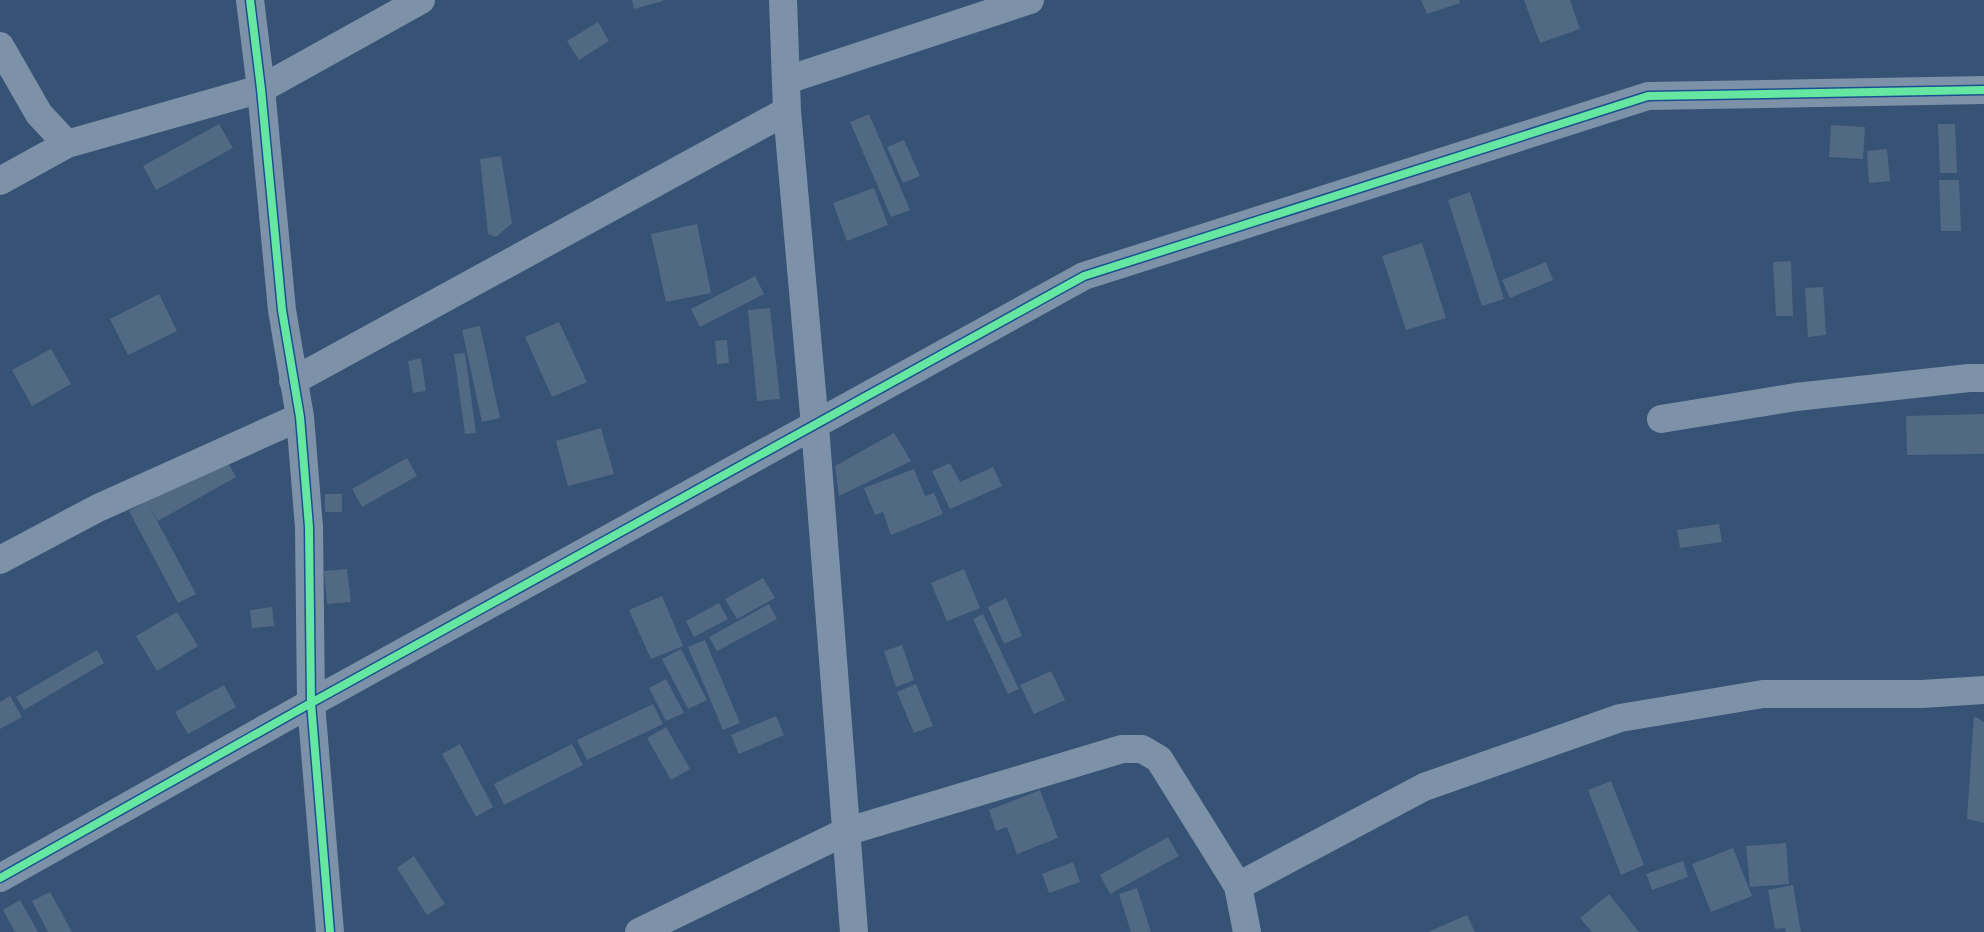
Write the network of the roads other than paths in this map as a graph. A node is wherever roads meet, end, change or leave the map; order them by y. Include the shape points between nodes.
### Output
1 (250, 0) edge
2 (421, 0) edge
3 (783, 0) edge
4 (1030, 0) edge
5 (0, 46) edge
6 (787, 80) junction
7 (261, 89) junction
8 (1984, 90) edge
9 (787, 111) junction
10 (67, 144) junction
11 (0, 181) edge
12 (1984, 378) edge
13 (293, 381) junction
14 (300, 417) junction
15 (1662, 419) dead end
16 (815, 426) junction
17 (0, 560) edge
18 (1984, 690) edge
19 (311, 703) junction
20 (845, 832) junction
21 (0, 878) edge
22 (1238, 886) junction
23 (330, 932) edge
24 (640, 932) edge
25 (854, 932) edge
26 (1247, 932) edge

1 - 7 street
2 - 7 street
3 - 6 street
4 - 6 street
5 - 10 street via 39,114
6 - 9 street
7 - 10 street
7 - 13 street via 282,310
8 - 16 street via 1648,96 1084,276
9 - 13 street
9 - 16 street
10 - 11 street
12 - 15 street via 1796,397
13 - 14 street
14 - 17 street via 98,508
14 - 19 street via 309,527
16 - 19 street
16 - 20 street
18 - 22 street via 1922,694 1763,694 1620,718 1424,787
19 - 21 street
19 - 23 street
20 - 22 street via 1122,749 1142,749 1159,759
20 - 24 street
20 - 25 street
22 - 26 street

